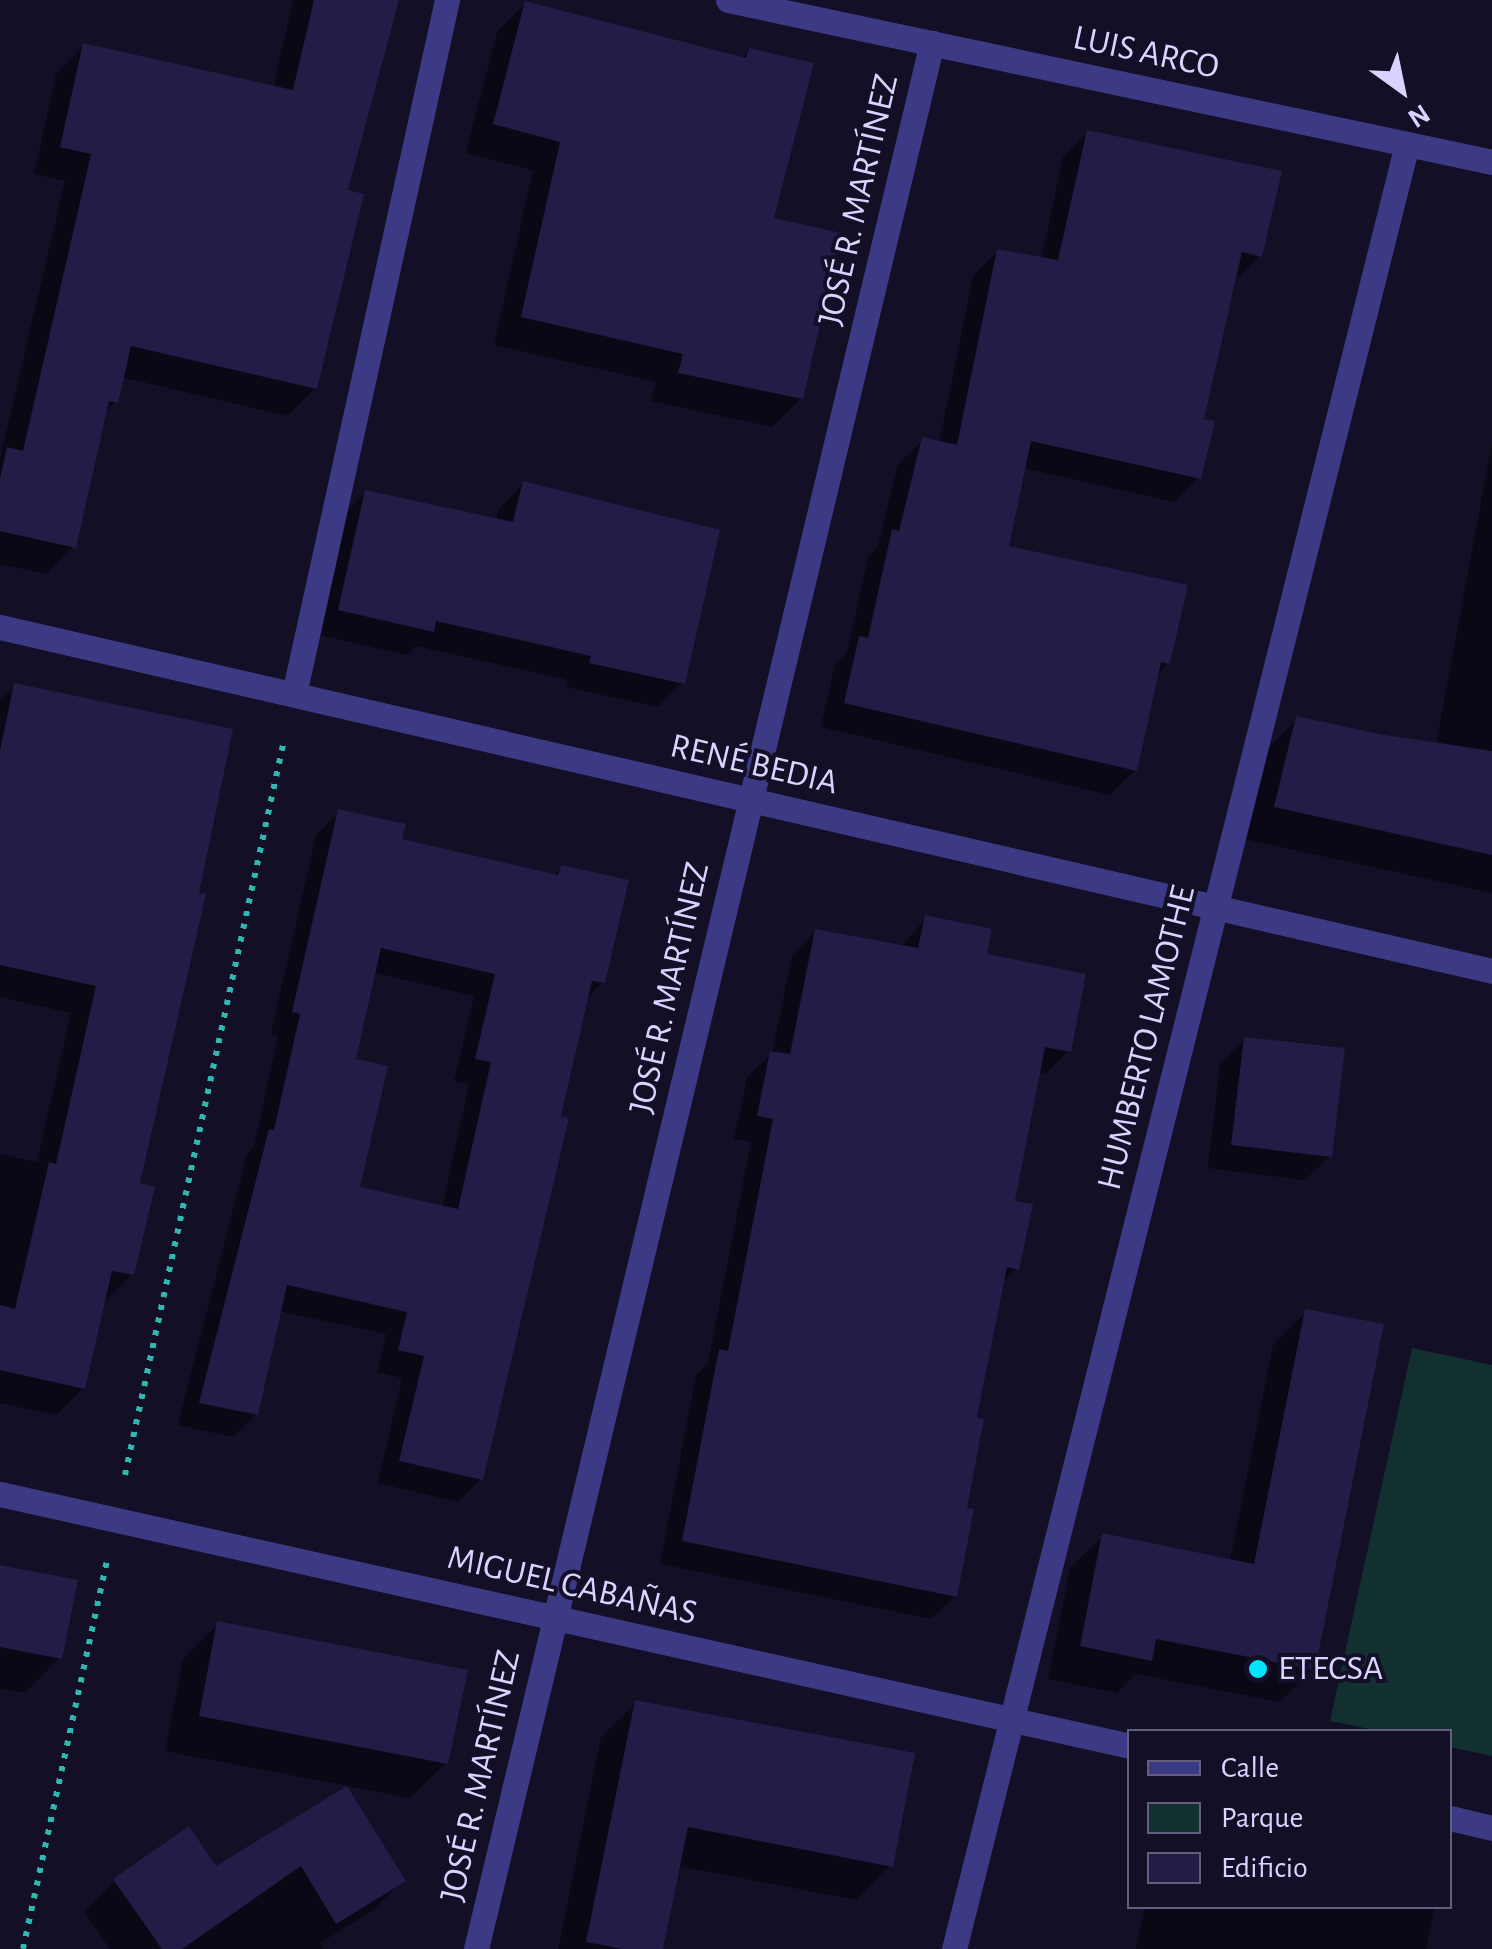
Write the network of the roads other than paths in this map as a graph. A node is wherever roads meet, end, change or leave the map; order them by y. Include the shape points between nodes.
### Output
1 (447, 0) edge
2 (728, 0) edge
3 (932, 43) junction
4 (1408, 144) junction
5 (1492, 162) edge
6 (0, 627) edge
7 (294, 694) junction
8 (751, 800) junction
9 (1216, 907) junction
10 (1492, 971) edge
11 (0, 1494) edge
12 (555, 1618) junction
13 (1012, 1720) junction
14 (1127, 1745) edge
15 (1452, 1818) edge
16 (1492, 1828) edge
17 (476, 1949) edge
18 (954, 1949) edge

1 - 7 street
2 - 3 street, LUIS ARCO
3 - 4 street, LUIS ARCO
3 - 8 street, JOSÉ R. MARTÍNEZ
4 - 5 street, LUIS ARCO
4 - 9 street, HUMBERTO LAMOTHE
6 - 7 street, RENÉ BEDIA
7 - 8 street, RENÉ BEDIA
8 - 9 street, RENÉ BEDIA
8 - 12 street, JOSÉ R. MARTÍNEZ
9 - 10 street, RENÉ BEDIA
9 - 13 street, HUMBERTO LAMOTHE
11 - 12 street, MIGUEL CABAÑAS
12 - 13 street, MIGUEL CABAÑAS
12 - 17 street, JOSÉ R. MARTÍNEZ
13 - 14 street, MIGUEL CABAÑAS
13 - 18 street, HUMBERTO LAMOTHE
15 - 16 street

